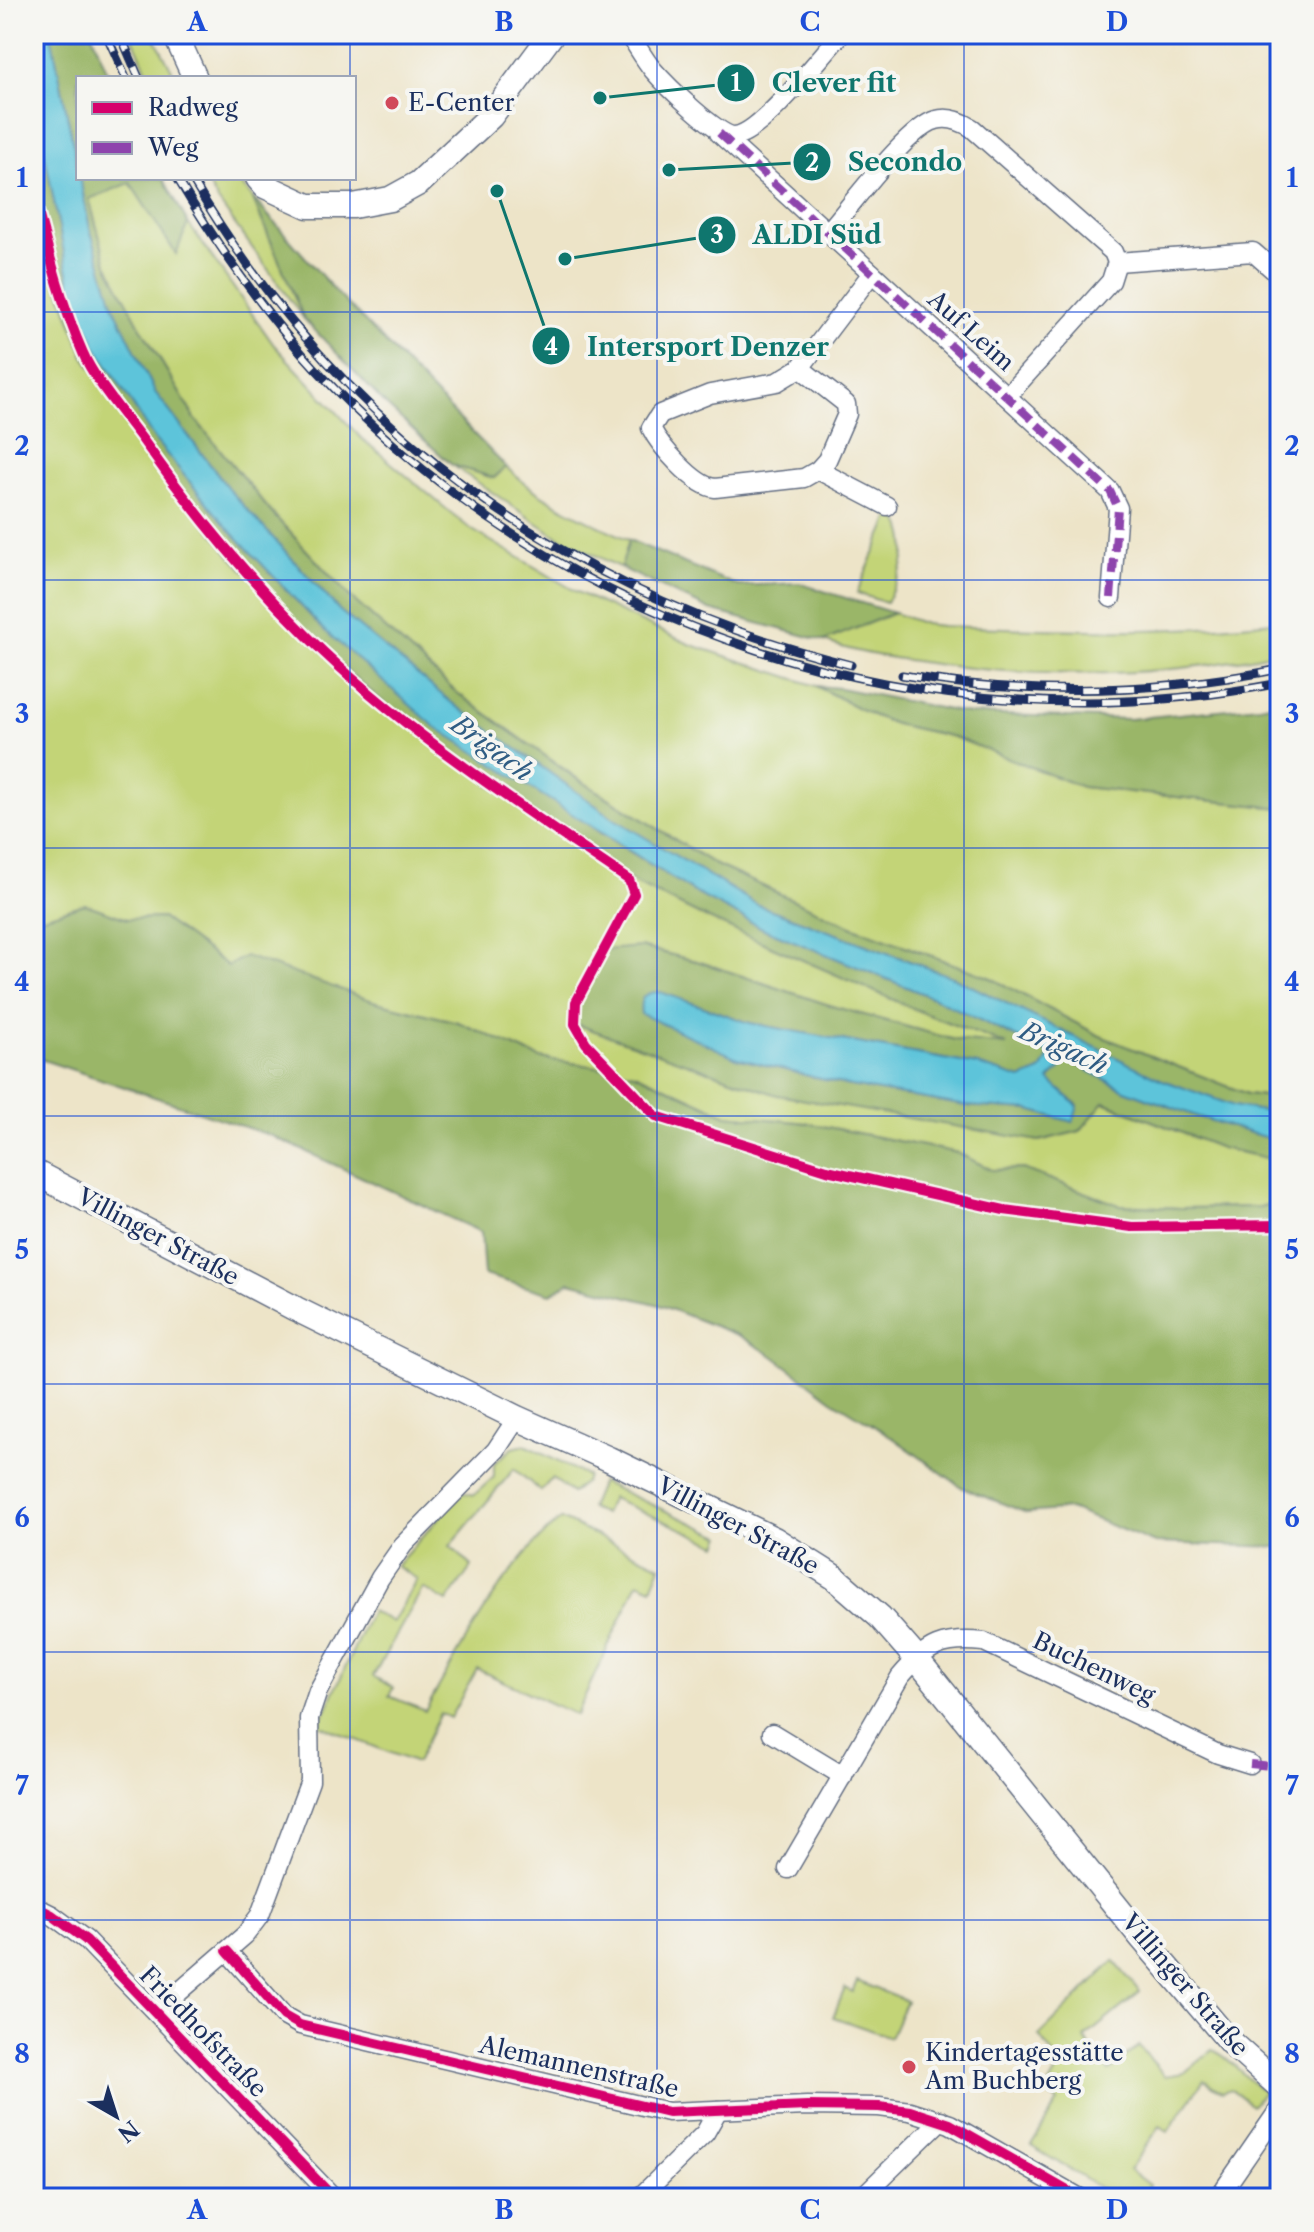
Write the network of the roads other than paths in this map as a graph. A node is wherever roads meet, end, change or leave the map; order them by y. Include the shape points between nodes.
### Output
1 (175, 34) edge
2 (552, 34) edge
3 (629, 34) edge
4 (841, 34) edge
5 (194, 76) edge
6 (719, 133) junction
7 (260, 180) edge
8 (828, 232) junction
9 (1117, 262) junction
10 (872, 273) junction
11 (1277, 273) dead end
12 (800, 368) junction
13 (1007, 396) junction
14 (818, 470) junction
15 (887, 506) dead end
16 (1111, 598) dead end
17 (34, 1172) edge
18 (517, 1418) junction
19 (916, 1658) junction
20 (772, 1733) dead end
21 (1250, 1764) dead end
22 (843, 1776) junction
23 (788, 1869) dead end
24 (34, 1906) edge
25 (227, 1951) junction
26 (156, 2012) junction
27 (1280, 2087) edge
28 (1280, 2108) edge
29 (718, 2110) junction
30 (941, 2120) junction
31 (334, 2198) edge
32 (639, 2198) edge
33 (861, 2198) edge
34 (1080, 2198) edge
35 (1218, 2198) edge

1 - 5 main road
2 - 7 main road via 491,116 419,183 390,199 308,206
3 - 6 street, Auf Leim via 653,70
4 - 6 street via 749,132
6 - 8 street, Auf Leim
8 - 9 street via 912,135 936,120 950,119 972,128 1113,252
8 - 10 street, Auf Leim
9 - 11 street via 1253,252
9 - 13 street via 1111,281
10 - 12 street
10 - 13 street, Auf Leim
12 - 14 street via 846,404 847,414
12 - 14 street via 777,382 710,394 660,414 651,428 704,487 804,478
13 - 16 street, Auf Leim via 1110,491 1118,508
14 - 15 street
17 - 18 main road, Villinger Straße
18 - 19 main road, Villinger Straße via 774,1539 834,1577
18 - 25 street via 496,1450 403,1545 318,1691 309,1718 310,1781 260,1915
19 - 21 street, Buchenweg via 941,1642 984,1642 1218,1754
19 - 22 street
19 - 27 main road, Villinger Straße via 1141,1937 1231,2043
20 - 22 street
22 - 23 street
24 - 26 street, Friedhofstraße via 86,1940
25 - 26 street
25 - 29 street, Alemannenstraße via 284,2016 300,2025 668,2112
26 - 31 street, Friedhofstraße
28 - 35 street
29 - 30 street, Alemannenstraße via 879,2107
29 - 32 street via 705,2133
30 - 33 street
30 - 34 street, Alemannenstraße

